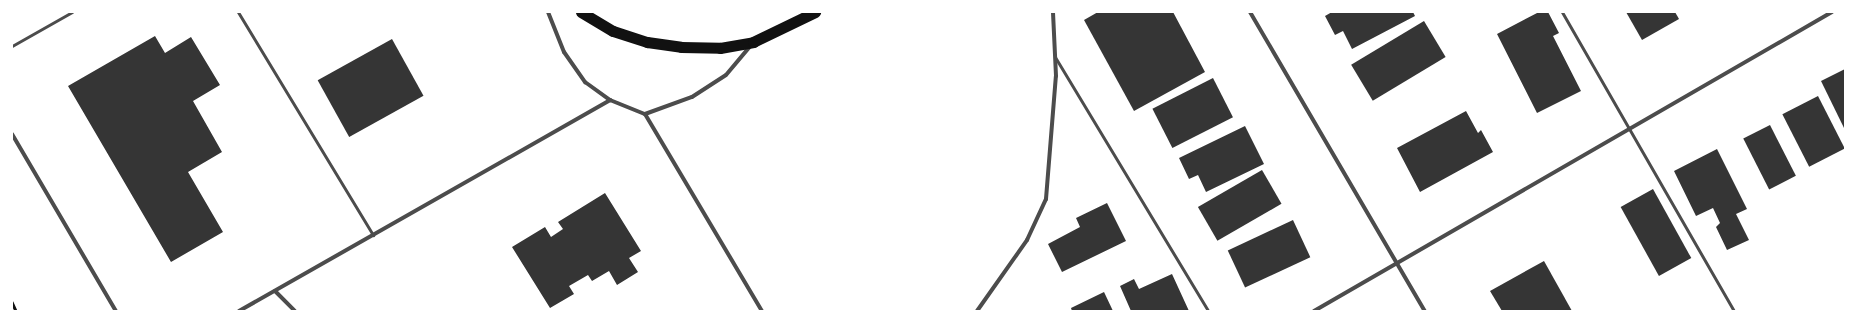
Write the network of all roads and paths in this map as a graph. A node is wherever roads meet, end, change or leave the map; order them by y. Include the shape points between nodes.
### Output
1 (72, 12) edge
2 (238, 12) edge
3 (548, 12) edge
4 (581, 12) edge
5 (815, 12) edge
6 (1053, 12) edge
7 (1250, 12) edge
8 (1562, 12) edge
9 (1832, 12) edge
10 (753, 42) junction
11 (12, 46) edge
12 (1055, 57) junction
13 (610, 100) junction
14 (645, 114) junction
15 (1629, 130) junction
16 (12, 134) edge
17 (373, 235) junction
18 (1398, 263) junction
19 (275, 291) junction
20 (12, 302) edge
21 (16, 311) edge
22 (116, 311) edge
23 (239, 311) edge
24 (295, 311) edge
25 (762, 311) edge
26 (977, 311) edge
27 (1208, 311) edge
28 (1314, 311) edge
29 (1425, 311) edge
30 (1734, 311) edge

1 - 11 lane
2 - 17 lane
3 - 13 street via 564,52 585,82
4 - 10 highway via 613,31 647,42 681,47 720,48
5 - 10 highway
6 - 12 street
7 - 18 street
8 - 15 lane
9 - 15 street
10 - 14 street via 726,75 692,97
12 - 26 street via 1056,76 1046,199 1026,240
12 - 27 lane
13 - 14 street
13 - 17 street
14 - 25 street
15 - 18 street
15 - 30 lane
16 - 22 street
17 - 19 street
18 - 28 street
18 - 29 street
19 - 23 street
19 - 24 street
20 - 21 path

